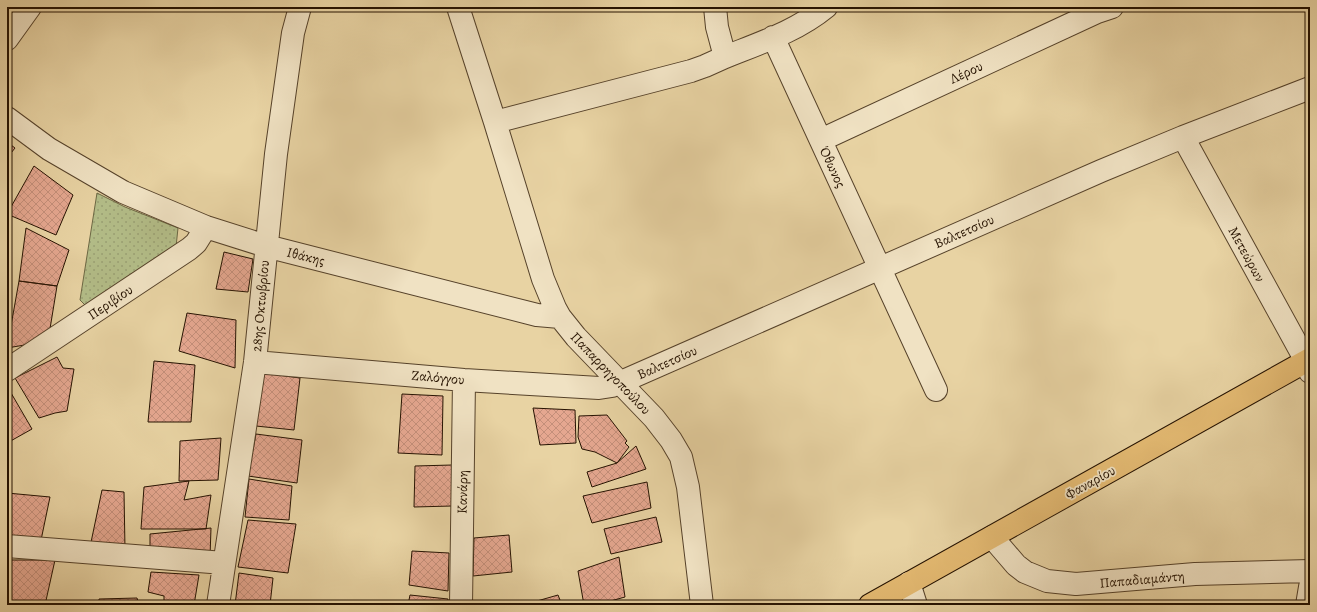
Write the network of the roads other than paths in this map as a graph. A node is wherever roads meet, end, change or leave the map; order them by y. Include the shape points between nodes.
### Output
1 (30, 7) edge
2 (300, 7) edge
3 (458, 7) edge
4 (715, 7) edge
5 (826, 7) edge
6 (1112, 7) edge
7 (773, 37) junction
8 (7, 39) edge
9 (725, 57) junction
10 (1310, 88) edge
11 (7, 118) edge
12 (495, 122) junction
13 (1183, 137) junction
14 (821, 140) junction
15 (206, 227) junction
16 (266, 246) junction
17 (880, 268) junction
18 (560, 317) junction
19 (255, 362) junction
20 (1309, 364) edge
21 (7, 370) edge
22 (464, 380) junction
23 (621, 383) junction
24 (936, 390) dead end
25 (992, 537) junction
26 (7, 546) edge
27 (224, 564) junction
28 (1310, 571) edge
29 (909, 583) junction
30 (1310, 587) edge
31 (218, 605) edge
32 (461, 605) edge
33 (702, 605) edge
34 (870, 605) edge
35 (916, 605) edge
36 (1307, 605) edge

1 - 8 street
2 - 16 street, 28ης Οκτωβρίου via 293,33
3 - 12 street, Παπαρρηγοπούλου
4 - 9 street
5 - 7 street via 793,30
6 - 14 street, Λέρου via 1096,12
7 - 9 street
7 - 14 street, Όθωνος
9 - 12 street via 691,70
10 - 13 street, Βαλτετσίου
11 - 15 street, Ιθάκης via 49,149 110,185
12 - 18 street, Παπαρρηγοπούλου via 543,279
13 - 17 street, Βαλτετσίου
13 - 20 street, Μετεώρων
14 - 17 street, Όθωνος
15 - 16 street, Ιθάκης
15 - 21 street, Περιβίου via 196,243 180,255
16 - 18 street, Ιθάκης via 537,315
16 - 19 street, 28ης Οκτωβρίου
17 - 23 street, Βαλτετσίου
17 - 24 street, Όθωνος
18 - 23 street, Παπαρρηγοπούλου
19 - 22 street, Ζαλόγγου
19 - 27 street, 28ης Οκτωβρίου
20 - 25 main road, Φαναρίου
22 - 23 street, Ζαλόγγου via 599,388
22 - 32 street, Κανάρη
23 - 33 street, Παπαρρηγοπούλου via 654,418 680,457 688,487
25 - 28 street, Παπαδιαμάντη via 1016,565 1025,572 1047,581 1076,584 1195,574
25 - 29 main road, Φαναρίου
26 - 27 street
27 - 31 street, 28ης Οκτωβρίου
29 - 34 main road, Φαναρίου
29 - 35 street
30 - 36 street

